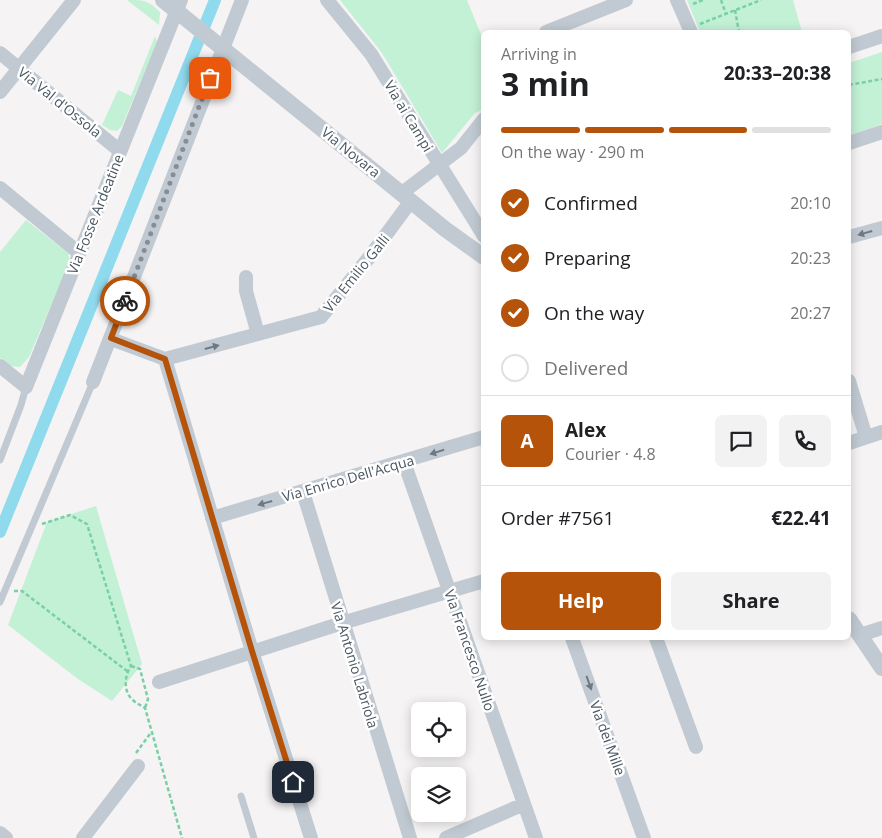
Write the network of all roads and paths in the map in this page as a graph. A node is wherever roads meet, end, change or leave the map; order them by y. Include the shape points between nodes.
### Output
1 (74, 0) edge
2 (163, 0) edge
3 (242, 0) edge
4 (327, 0) edge
5 (626, 0) edge
6 (677, 0) edge
7 (721, 0) edge
8 (761, 0) edge
9 (181, 9) edge
10 (735, 10) junction
11 (726, 14) junction
12 (551, 30) edge
13 (690, 30) edge
14 (739, 30) edge
15 (882, 36) edge
16 (221, 46) junction
17 (851, 46) edge
18 (0, 53) edge
19 (19, 69) junction
20 (882, 79) edge
21 (851, 85) edge
22 (0, 92) edge
23 (481, 123) edge
24 (882, 132) edge
25 (851, 142) edge
26 (120, 151) junction
27 (439, 166) junction
28 (0, 188) edge
29 (407, 197) junction
30 (882, 228) edge
31 (481, 231) edge
32 (851, 236) edge
33 (80, 253) junction
34 (481, 256) edge
35 (246, 277) dead end
36 (258, 334) junction
37 (111, 338) junction
38 (165, 359) junction
39 (0, 366) edge
40 (93, 382) joint
41 (26, 387) junction
42 (851, 388) edge
43 (882, 432) edge
44 (481, 438) edge
45 (866, 438) junction
46 (851, 442) edge
47 (0, 460) edge
48 (404, 462) junction
49 (303, 492) junction
50 (212, 518) junction
51 (34, 522) junction
52 (481, 582) edge
53 (7, 585) junction
54 (449, 592) junction
55 (0, 602) edge
56 (342, 622) junction
57 (851, 622) edge
58 (882, 628) edge
59 (860, 635) junction
60 (573, 640) edge
61 (657, 640) edge
62 (252, 651) junction
63 (131, 666) junction
64 (882, 668) edge
65 (127, 671) junction
66 (159, 682) dead end
67 (145, 708) junction
68 (150, 734) junction
69 (696, 747) dead end
70 (138, 766) joint
71 (241, 796) dead end
72 (524, 804) junction
73 (0, 834) edge
74 (6, 838) edge
75 (83, 838) edge
76 (182, 838) edge
77 (254, 838) edge
78 (311, 838) edge
79 (410, 838) edge
80 (446, 838) edge
81 (536, 838) edge
82 (644, 838) edge

1 - 19 street
2 - 9 street, Via Novara
3 - 16 street
4 - 27 street, Via ai Campi via 371,54
5 - 12 street
6 - 13 street
7 - 11 path
8 - 10 path
9 - 16 street, Via Novara
9 - 26 street, Via Fosse Ardeatine
10 - 11 path
10 - 14 path
11 - 13 path
15 - 17 street
16 - 29 street, Via Novara
16 - 37 street
18 - 19 street, Via Val d'Ossola
19 - 22 street
19 - 26 street, Via Val d'Ossola
20 - 21 path
23 - 27 street, Via Emilio Galli via 461,148
24 - 25 street
26 - 33 street, Via Fosse Ardeatine
27 - 29 street, Via Emilio Galli
27 - 31 street, Via ai Campi
28 - 33 street
29 - 34 street, Via Novara
29 - 36 street, Via Emilio Galli via 371,255 321,317
30 -> 32 street
33 - 41 street, Via Fosse Ardeatine
35 - 36 street via 246,291
38 -> 36 street, Via Emilio Galli
37 - 38 street
37 - 40 street
38 - 50 street
39 - 41 street
40 - 51 lane
41 - 47 lane
42 - 45 street
43 - 45 street
44 -> 48 street, Via Enrico Dell'Acqua
45 - 46 street
48 - 49 street, Via Enrico Dell'Acqua
48 - 54 street, Via Francesco Nullo
49 -> 50 street, Via Enrico Dell'Acqua
49 - 56 street, Via Antonio Labriola
50 - 62 street
51 - 53 lane
51 - 63 path via 39,525 70,515 87,524
52 - 54 street
53 - 55 lane
53 - 65 path via 16,592 22,591
54 - 56 street
54 - 72 street, Via Francesco Nullo
56 - 62 street
56 - 79 street, Via Antonio Labriola
57 - 59 street
58 - 59 street
59 - 64 street
60 -> 82 street, Via dei Mille
61 - 69 street
62 - 66 street
62 - 78 street
63 - 65 path
63 - 67 path via 140,669 148,699
65 - 67 path via 125,680 129,695
67 - 68 path
68 - 70 path via 131,759
68 - 76 path
70 - 75 street
71 - 77 lane
72 - 80 street
72 - 81 street, Via Francesco Nullo
73 - 74 street

